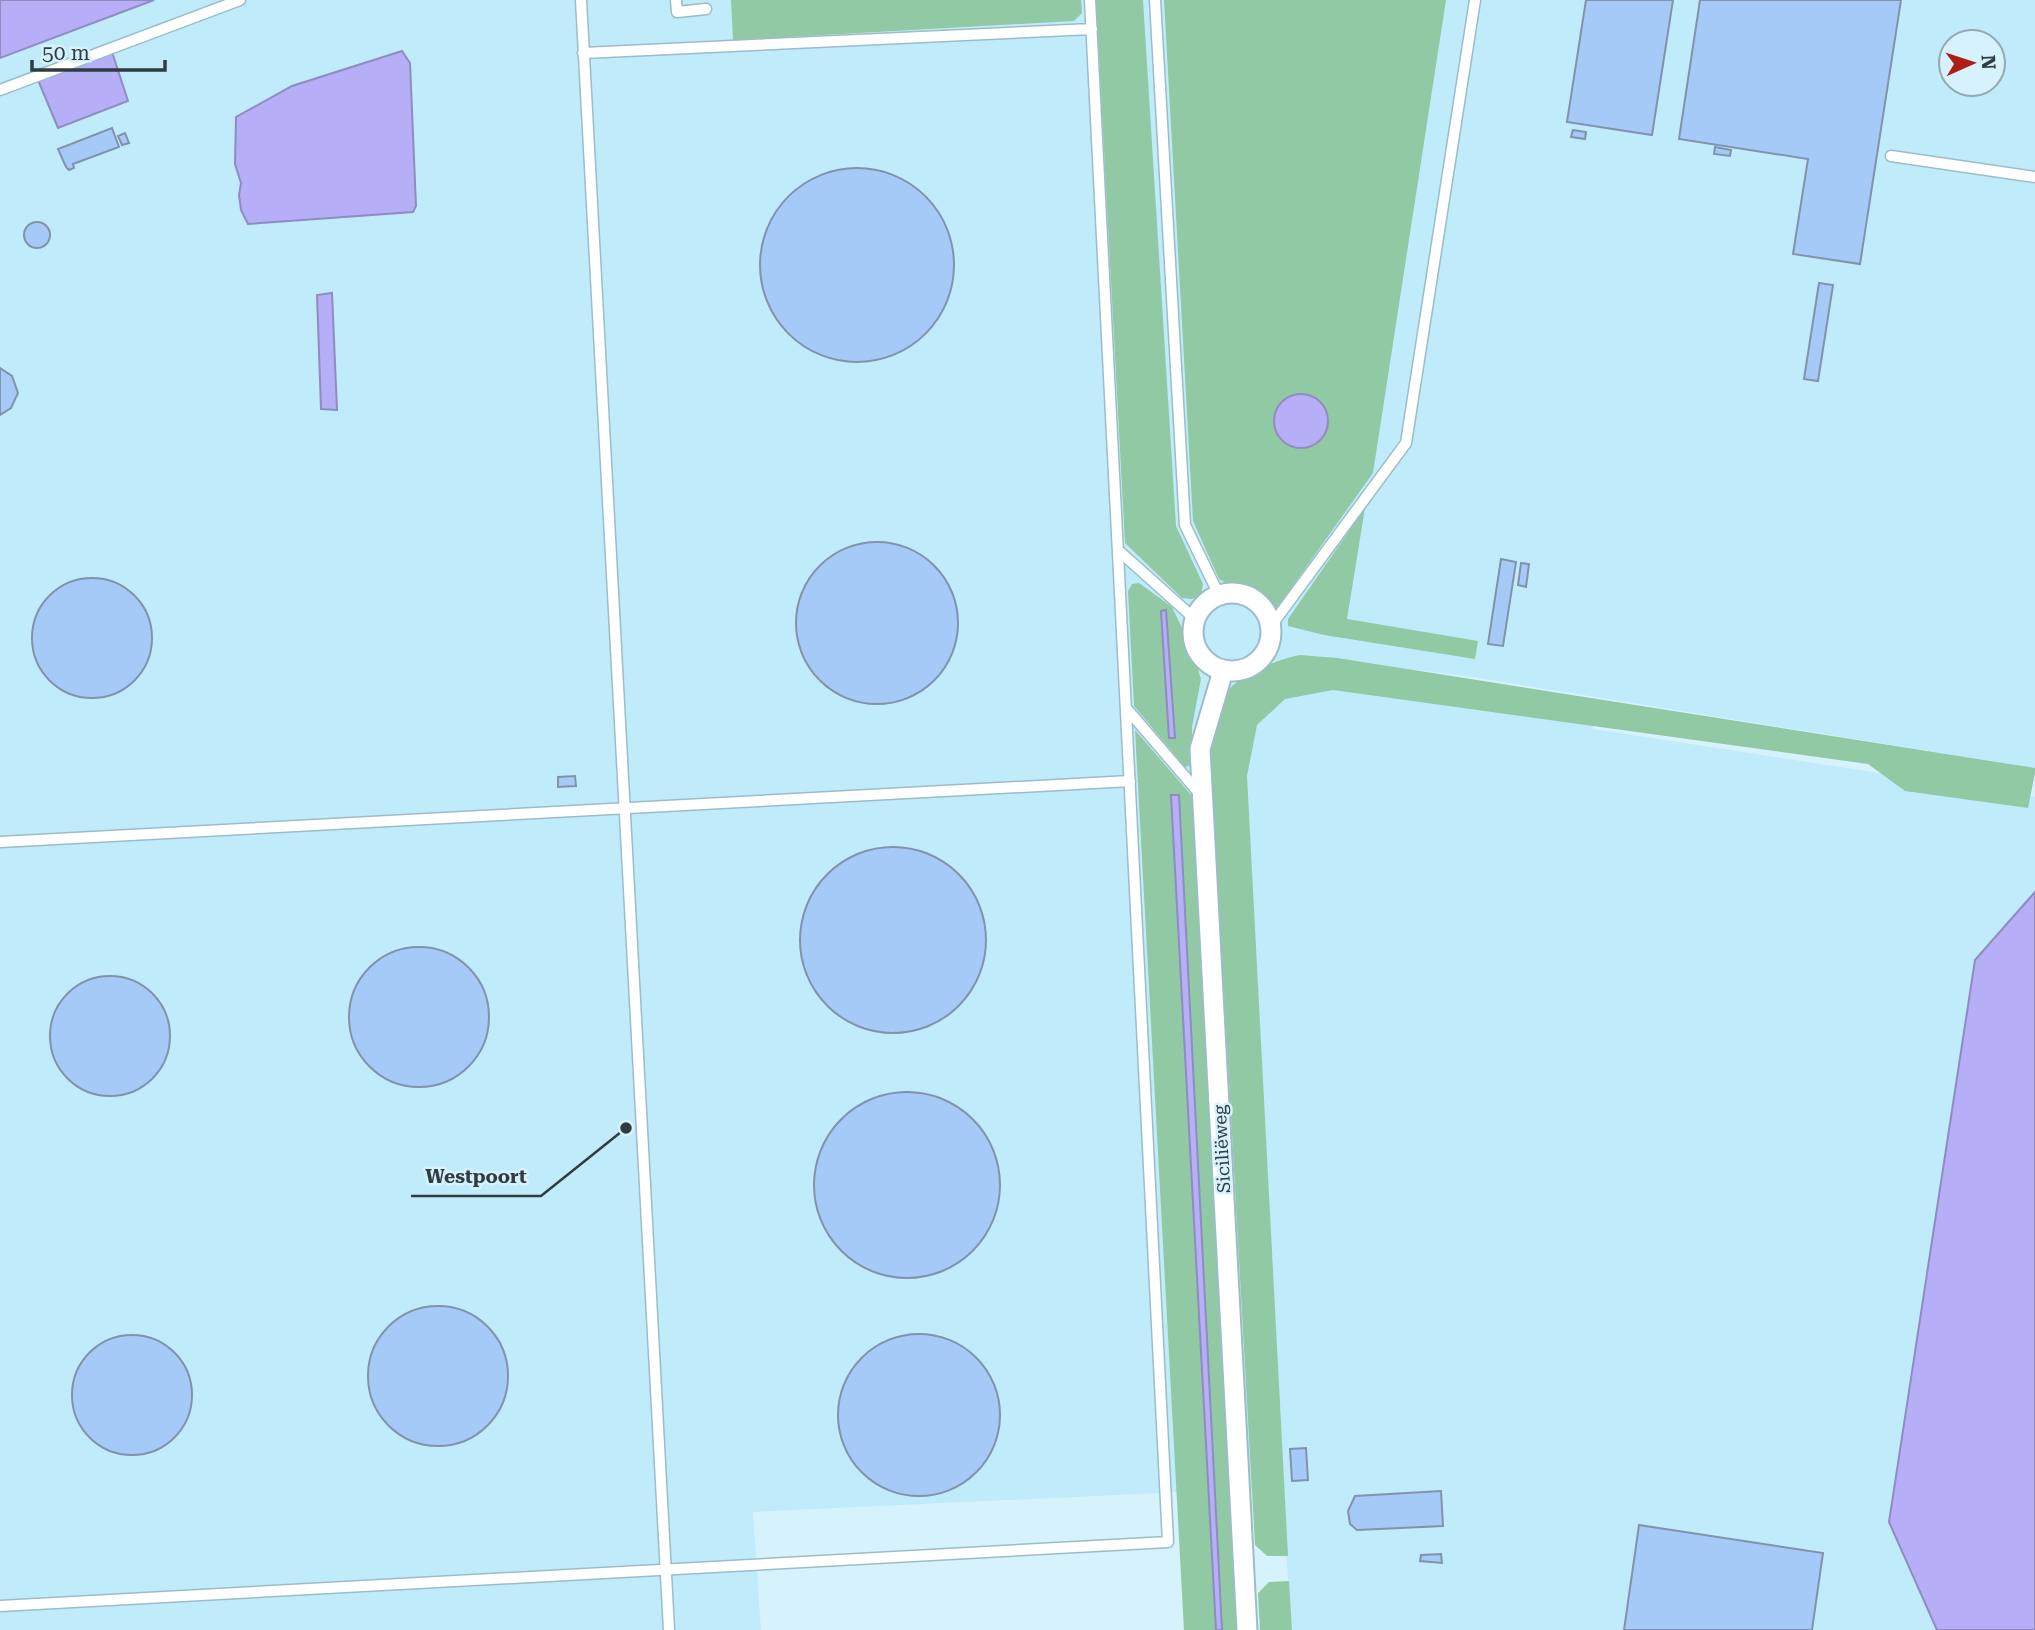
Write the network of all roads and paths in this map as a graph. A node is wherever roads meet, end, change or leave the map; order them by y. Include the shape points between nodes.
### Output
1 (240, 0) edge
2 (581, 0) edge
3 (676, 0) edge
4 (1090, 0) edge
5 (1155, 0) edge
6 (1475, 0) edge
7 (706, 9) dead end
8 (1092, 29) junction
9 (583, 53) junction
10 (0, 90) edge
11 (1891, 156) dead end
12 (2035, 177) edge
13 (1118, 550) junction
14 (1219, 595) junction
15 (1195, 618) junction
16 (1271, 626) junction
17 (1223, 671) junction
18 (1126, 708) junction
19 (1130, 781) junction
20 (1203, 797) junction
21 (624, 808) junction
22 (0, 842) edge
23 (666, 1569) junction
24 (0, 1606) edge
25 (669, 1630) edge
26 (1247, 1630) edge

1 - 10 lane
2 - 9 lane
3 - 7 lane via 677,12
4 - 8 lane
5 - 14 lane via 1185,525
6 - 16 lane via 1406,443
8 - 9 lane
8 - 13 lane
9 - 21 lane
11 - 12 lane
13 - 15 lane
13 - 18 lane
14 - 15 street
14 - 16 street via 1252,598 1261,605
15 - 17 street via 1198,651
16 - 17 street via 1271,640 1259,662
17 - 20 street, Siciliëweg via 1200,750
18 - 19 lane
18 - 20 lane
19 - 21 lane
19 - 23 lane via 1168,1542
20 - 26 street, Siciliëweg
21 - 22 lane
21 - 23 lane
23 - 24 lane
23 - 25 lane

